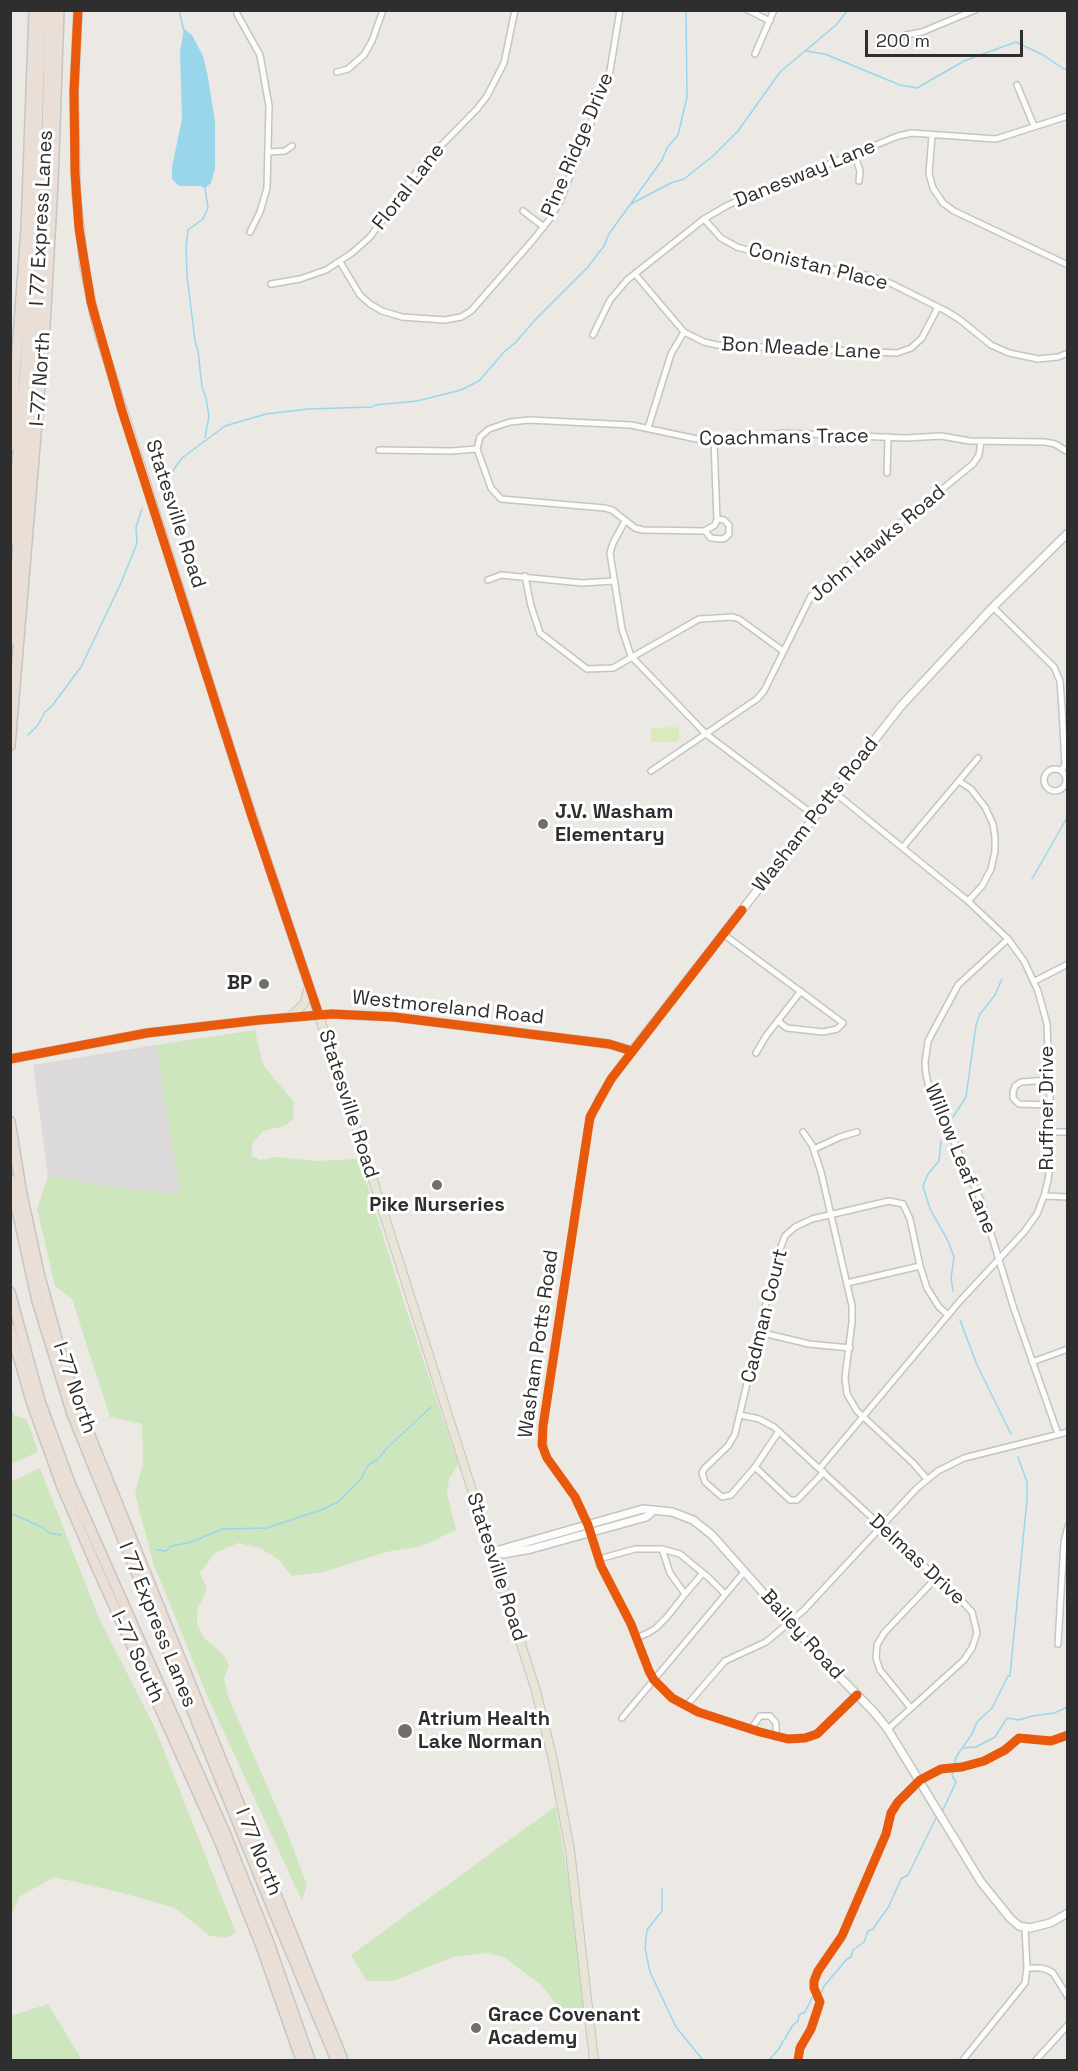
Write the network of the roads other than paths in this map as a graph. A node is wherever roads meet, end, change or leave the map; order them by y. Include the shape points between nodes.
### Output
1 (34, 10) edge
2 (41, 10) edge
3 (50, 10) edge
4 (59, 10) edge
5 (78, 10) edge
6 (237, 10) edge
7 (383, 10) edge
8 (515, 10) edge
9 (620, 10) edge
10 (748, 10) edge
11 (774, 10) edge
12 (975, 10) edge
13 (770, 21) junction
14 (906, 35) dead end
15 (755, 54) dead end
16 (337, 72) dead end
17 (1017, 85) dead end
18 (1068, 116) edge
19 (1034, 126) junction
20 (932, 135) junction
21 (292, 146) dead end
22 (268, 152) junction
23 (854, 153) junction
24 (859, 181) dead end
25 (523, 211) dead end
26 (704, 219) junction
27 (544, 227) junction
28 (250, 232) dead end
29 (50, 246) junction
30 (340, 262) junction
31 (1068, 265) edge
32 (635, 274) junction
33 (272, 284) dead end
34 (938, 307) junction
35 (38, 309) junction
36 (684, 332) junction
37 (593, 335) dead end
38 (1068, 353) edge
39 (648, 428) junction
40 (888, 437) junction
41 (981, 441) junction
42 (714, 442) junction
43 (10, 446) edge
44 (477, 449) junction
45 (379, 450) dead end
46 (1068, 452) edge
47 (887, 473) dead end
48 (717, 519) junction
49 (625, 521) junction
50 (705, 531) junction
51 (1068, 533) edge
52 (10, 541) edge
53 (525, 576) junction
54 (488, 580) dead end
55 (614, 581) junction
56 (993, 608) junction
57 (10, 641) edge
58 (783, 651) junction
59 (632, 656) junction
60 (706, 734) junction
61 (10, 746) edge
62 (978, 758) dead end
63 (651, 771) dead end
64 (1061, 771) junction
65 (959, 781) junction
66 (834, 792) junction
67 (814, 816) junction
68 (903, 847) junction
69 (968, 901) junction
70 (723, 934) junction
71 (1008, 939) junction
72 (1068, 964) edge
73 (1035, 981) junction
74 (309, 986) junction
75 (801, 991) junction
76 (319, 1015) junction
77 (290, 1017) junction
78 (778, 1022) junction
79 (632, 1051) junction
80 (756, 1053) dead end
81 (10, 1059) edge
82 (1050, 1080) junction
83 (1050, 1105) junction
84 (10, 1121) edge
85 (1068, 1131) edge
86 (803, 1132) dead end
87 (857, 1132) dead end
88 (1052, 1132) junction
89 (814, 1149) junction
90 (10, 1179) edge
91 (1044, 1196) junction
92 (1068, 1197) edge
93 (831, 1215) junction
94 (999, 1258) junction
95 (920, 1266) junction
96 (847, 1282) junction
97 (10, 1292) edge
98 (948, 1315) junction
99 (10, 1328) edge
100 (759, 1332) junction
101 (850, 1348) junction
102 (1068, 1349) edge
103 (1032, 1362) junction
104 (740, 1415) junction
105 (864, 1417) junction
106 (779, 1431) junction
107 (1068, 1432) edge
108 (1058, 1434) junction
109 (755, 1467) junction
110 (822, 1470) junction
111 (927, 1479) junction
112 (881, 1525) junction
113 (1068, 1526) edge
114 (589, 1528) junction
115 (662, 1549) junction
116 (492, 1552) junction
117 (599, 1559) junction
118 (745, 1571) junction
119 (1065, 1572) edge
120 (703, 1573) junction
121 (936, 1578) junction
122 (144, 1593) junction
123 (685, 1594) junction
124 (725, 1594) junction
125 (789, 1623) junction
126 (636, 1638) junction
127 (174, 1643) junction
128 (1058, 1644) dead end
129 (654, 1680) junction
130 (858, 1695) junction
131 (686, 1706) junction
132 (910, 1707) junction
133 (622, 1718) dead end
134 (751, 1729) junction
135 (888, 1729) junction
136 (776, 1737) junction
137 (255, 1906) junction
138 (1068, 1914) edge
139 (1025, 1928) junction
140 (1027, 1968) junction
141 (274, 1982) junction
142 (1068, 1997) edge
143 (1068, 2025) edge
144 (301, 2061) edge
145 (310, 2061) edge
146 (336, 2061) edge
147 (343, 2061) edge
148 (594, 2061) edge
149 (963, 2061) edge
150 (1036, 2061) edge

1 - 43 highway via 25,241
2 - 52 highway, I 77 Express Lanes via 33,253
3 - 35 highway, I 77 Express Lanes
4 - 29 highway, I-77 North
5 - 74 main road, Statesville Road via 74,91 76,192 84,266 96,324
6 - 22 street via 265,74 270,106
7 - 16 street via 364,56
8 - 30 street, Floral Lane via 504,63 484,101 420,166 370,237
9 - 27 street, Pine Ridge Drive via 605,90 560,201
10 - 13 street
11 - 13 street
12 - 14 street
13 - 15 street
17 - 19 street
18 - 19 street, Danesway Lane
19 - 20 street, Danesway Lane via 996,139
20 - 23 street, Danesway Lane via 898,136
20 - 31 street via 929,174 943,203
21 - 22 street via 285,151
22 - 28 street via 265,196
23 - 24 street
23 - 26 street, Danesway Lane via 742,199
25 - 27 street
26 - 32 street, Danesway Lane
26 - 34 street, Conistan Place via 721,238 737,247 799,264 877,278
27 - 30 street, Pine Ridge Drive via 476,306 454,320 416,319 382,311 360,295
29 - 35 highway
29 - 61 highway, I-77 North
30 - 33 street, Floral Lane via 312,276
32 - 36 street, Bon Meade Lane
32 - 37 street, Danesway Lane via 609,300
34 - 36 street, Bon Meade Lane via 922,338 911,348 897,352 717,345
34 - 38 street, Conistan Place via 991,345 1009,353 1038,358
35 - 57 highway, I 77 Express Lanes
36 - 39 street via 672,354
39 - 42 street, Coachmans Trace
39 - 44 street, Coachmans Trace via 522,420 484,432
40 - 41 street, Coachmans Trace via 941,436
40 - 42 street, Coachmans Trace via 784,433
40 - 47 street
41 - 46 street, Coachmans Trace via 1045,442
41 - 58 street, John Hawks Road via 973,464 811,596
42 - 48 street
44 - 45 street
44 - 49 street via 490,488 501,499 605,508
48 - 50 street via 716,525
48 - 50 street via 729,525 725,538 711,538
49 - 50 street via 643,530
49 - 55 street via 610,553
51 - 56 street, Washam Potts Road
53 - 54 street via 501,575
53 - 55 street via 582,583
53 - 59 street via 540,633 587,669 613,668
55 - 59 street via 622,629
56 - 64 street via 1054,667 1060,681 1065,765
56 - 66 street, Washam Potts Road via 911,694
58 - 59 street via 733,617 694,621
58 - 60 street, John Hawks Road via 758,699
59 - 60 street
60 - 63 street, John Hawks Road
60 - 67 street
62 - 65 street
64 - 64 street via 1053,769 1047,773 1044,779 1048,789 1055,791 1065,786 1066,778
65 - 68 street
65 - 69 street via 985,807 995,838 991,869
66 - 67 street, Washam Potts Road
66 - 68 street, Ruffner Drive
67 - 70 street, Washam Potts Road
68 - 69 street, Ruffner Drive
69 - 71 street, Ruffner Drive
70 - 75 street
70 - 79 street, Washam Potts Road
71 - 73 street, Ruffner Drive
71 - 94 street, Willow Leaf Lane via 958,985 928,1041 925,1063 929,1087 975,1184
72 - 73 street
73 - 82 street, Ruffner Drive via 1047,1024
74 - 76 main road, Statesville Road
74 - 77 main road via 304,1004
75 - 78 street
75 - 78 street via 843,1023 837,1029 823,1032 787,1028
76 - 77 street, Westmoreland Road
76 - 79 street, Westmoreland Road via 394,1017 609,1044
76 - 116 main road, Statesville Road
77 - 81 street, Westmoreland Road via 147,1033
78 - 80 street
79 - 114 street, Washam Potts Road via 608,1082 590,1117 543,1426 542,1445 547,1458 572,1491
82 - 83 street, Ruffner Drive
82 - 83 street via 1021,1082 1015,1086 1013,1095 1022,1105
83 - 88 street, Ruffner Drive
84 - 127 highway, I-77 North via 32,1246 62,1356 90,1437
85 - 88 street
86 - 89 street
87 - 89 street
88 - 91 street, Ruffner Drive
89 - 93 street
90 - 122 highway, I 77 Express Lanes via 30,1275 60,1377
91 - 92 street
91 - 94 street, Ruffner Drive via 1030,1223
93 - 95 street, Cadman Court via 889,1201 903,1204
93 - 96 street
93 - 100 street, Cadman Court via 801,1224 785,1236
94 - 98 street, Ruffner Drive
94 - 103 street, Willow Leaf Lane
95 - 96 street
95 - 98 street, Cadman Court via 931,1295
96 - 101 street via 852,1323
97 - 137 highway, I 77 Express Lanes via 38,1392 70,1484
98 - 105 street, Ruffner Drive
99 - 141 highway, I-77 South via 69,1504 207,1812
100 - 101 street via 809,1344
100 - 104 street, Cadman Court
101 - 105 street via 845,1386 849,1400
102 - 103 street
103 - 108 street, Willow Leaf Lane
104 - 106 street, Delmas Drive via 766,1422
104 - 109 street, Cadman Court via 732,1440 708,1464 703,1478 718,1495 727,1497
105 - 110 street, Ruffner Drive
105 - 111 street
106 - 109 street, Cadman Court
106 - 110 street, Delmas Drive
107 - 108 street
108 - 111 street via 964,1458
109 - 110 street, Ruffner Drive via 790,1500 797,1500
110 - 112 street, Delmas Drive
111 - 112 street
112 - 121 street, Delmas Drive
112 - 125 street
113 - 119 street
114 - 116 street, Bailey Road
114 - 117 street, Washam Potts Road
114 - 118 street, Bailey Road via 644,1509 672,1512 693,1520 712,1535
115 - 117 street via 634,1549
115 - 120 street via 680,1554
115 - 123 street via 670,1573
116 - 148 main road, Statesville Road via 536,1691 563,1806 576,1887
117 - 126 street, Washam Potts Road
118 - 124 street
118 - 125 street, Bailey Road
119 - 128 street
120 - 123 street
120 - 124 street
121 - 132 street via 877,1645 880,1671
121 - 132 street, Delmas Drive via 972,1612 976,1637 964,1660
122 - 127 highway
122 - 146 highway, I 77 Express Lanes
123 - 126 street via 656,1628
124 - 129 street
125 - 130 street, Bailey Road
125 - 131 street via 766,1642 725,1660
126 - 129 street, Washam Potts Road
127 - 147 highway, I 77 North
129 - 131 street, Washam Potts Road
129 - 133 street
130 - 135 street, Bailey Road
130 - 136 street, Washam Potts Road via 817,1734 805,1738
131 - 134 street, Washam Potts Road
132 - 135 street, Delmas Drive
134 - 136 street, Washam Potts Road
134 - 136 street via 760,1716 770,1716 776,1724
135 - 139 street, Bailey Road via 981,1882 1010,1918
137 - 141 highway
137 - 145 highway, I 77 Express Lanes
138 - 139 street via 1041,1927
139 - 140 street
140 - 142 street via 1053,1973
140 - 149 street via 1022,1989
141 - 144 highway
143 - 150 street

